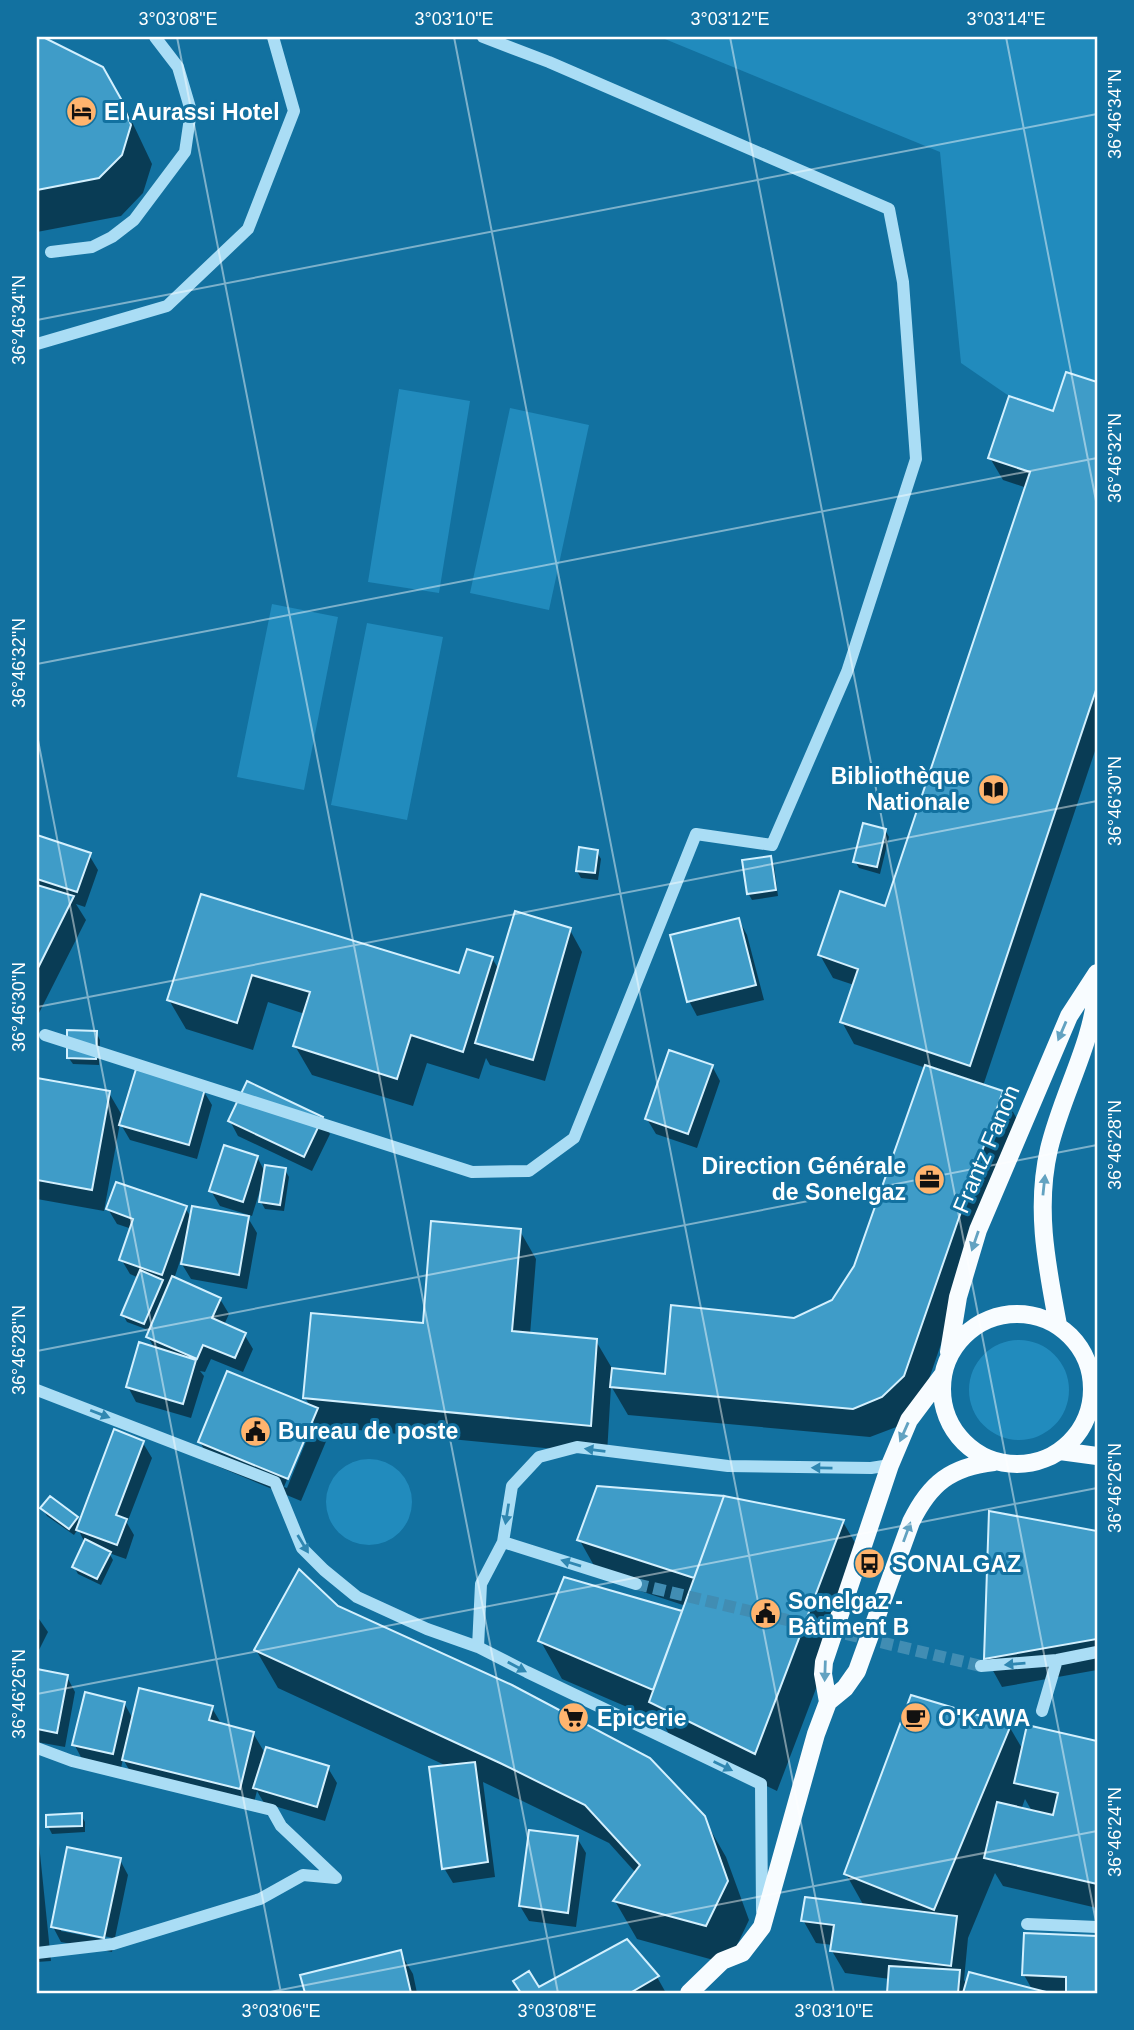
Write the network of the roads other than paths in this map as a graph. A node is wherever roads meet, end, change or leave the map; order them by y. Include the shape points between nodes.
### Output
1 (155, 37) edge
2 (273, 37) edge
3 (483, 37) edge
4 (51, 252) dead end
5 (37, 344) edge
6 (1097, 973) edge
7 (1097, 989) edge
8 (46, 1035) dead end
9 (1058, 1325) junction
10 (948, 1355) junction
11 (1090, 1356) edge
12 (942, 1376) junction
13 (37, 1390) edge
14 (1060, 1451) junction
15 (1097, 1456) edge
16 (996, 1462) junction
17 (890, 1465) junction
18 (503, 1542) junction
19 (636, 1584) tunnel mouth
20 (478, 1647) junction
21 (1097, 1652) edge
22 (1057, 1660) junction
23 (981, 1666) tunnel mouth
24 (828, 1702) junction
25 (1042, 1711) dead end
26 (37, 1748) edge
27 (1027, 1924) dead end
28 (762, 1927) junction
29 (1097, 1927) edge
30 (37, 1953) edge
31 (689, 1993) edge

1 - 4 street via 178,67 191,111 185,152 134,220 112,237 92,247
2 - 5 street via 294,111 248,229 167,306
3 - 8 street via 889,208 903,282 916,458 847,672 772,845 696,835 574,1138 529,1171 472,1172
6 -> 10 main road, Frantz Fanon via 1069,1016 978,1230 958,1297
9 -> 7 main road via 1045,1255 1044,1179 1049,1147 1091,1027
9 - 10 main road via 1039,1316 997,1316 977,1324
9 - 11 main road
10 - 12 main road
11 - 14 main road via 1092,1395 1087,1417
12 - 16 main road via 944,1413 953,1429 964,1444
12 -> 17 main road via 909,1420
13 -> 20 street via 275,1482 302,1548 357,1597
14 - 15 main road
14 - 16 main road via 1029,1463
24 -> 16 main road via 857,1671 921,1501 936,1483 955,1471
17 -> 18 street via 728,1466 577,1447 539,1457 512,1486
17 -> 24 main road via 824,1661
19 -> 18 street
18 - 20 street via 481,1584
20 -> 28 street via 761,1784
21 - 22 street
22 -> 23 street
22 - 25 street
24 - 28 main road
26 - 30 street via 72,1761 272,1810 281,1826 336,1878 303,1875 260,1899 113,1944
27 - 29 street
28 - 31 main road via 742,1953 722,1961

